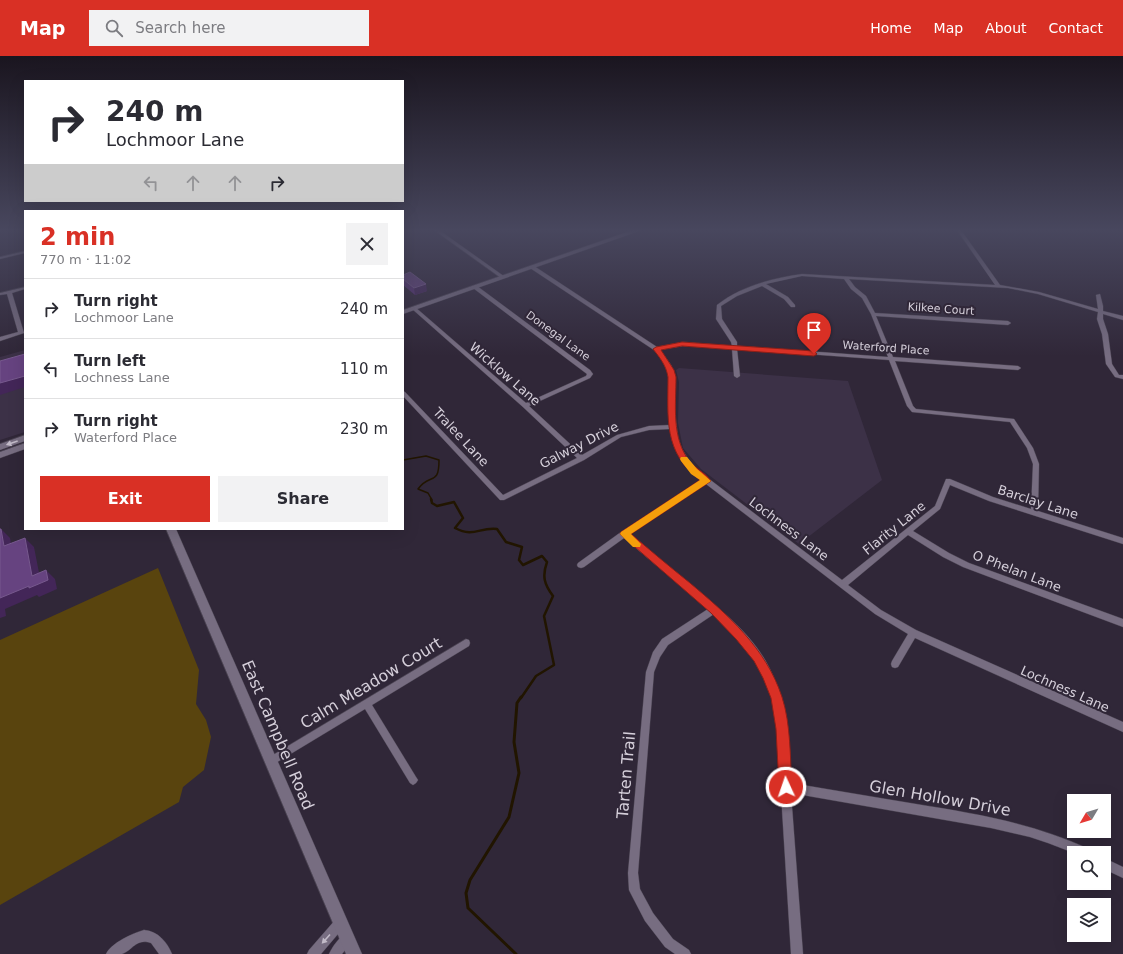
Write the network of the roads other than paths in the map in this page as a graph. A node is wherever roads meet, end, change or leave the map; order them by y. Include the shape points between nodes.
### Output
1 (496, 272) edge
2 (518, 272) edge
3 (539, 272) edge
4 (988, 272) edge
5 (503, 277) junction
6 (844, 277) junction
7 (764, 285) junction
8 (998, 286) junction
9 (475, 287) junction
10 (24, 288) edge
11 (9, 292) junction
12 (0, 294) edge
13 (1098, 296) dead end
14 (793, 306) dead end
15 (413, 308) junction
16 (404, 312) edge
17 (1101, 312) junction
18 (873, 314) junction
19 (1123, 318) edge
20 (1008, 323) dead end
21 (0, 339) edge
22 (734, 348) junction
23 (656, 349) junction
24 (891, 359) junction
25 (1018, 368) dead end
26 (737, 376) dead end
27 (1120, 376) edge
28 (404, 394) edge
29 (525, 406) junction
30 (672, 427) junction
31 (24, 438) edge
32 (24, 446) edge
33 (0, 447) edge
34 (0, 455) edge
35 (582, 458) junction
36 (706, 481) junction
37 (948, 481) joint
38 (502, 498) joint
39 (1034, 512) junction
40 (171, 530) edge
41 (908, 532) junction
42 (624, 534) junction
43 (1123, 541) edge
44 (581, 565) dead end
45 (842, 585) junction
46 (714, 610) junction
47 (1123, 623) edge
48 (913, 633) junction
49 (466, 643) dead end
50 (895, 664) dead end
51 (367, 704) junction
52 (1123, 727) edge
53 (272, 761) junction
54 (413, 780) dead end
55 (786, 787) junction
56 (1072, 846) edge
57 (1111, 867) edge
58 (1123, 873) edge
59 (340, 923) junction
60 (347, 939) junction
61 (112, 954) edge
62 (166, 954) edge
63 (312, 954) edge
64 (335, 954) edge
65 (354, 954) edge
66 (685, 954) edge
67 (797, 954) edge

1 - 5 street
2 - 5 main road
3 - 23 street, Lochness Lane
4 - 8 street
5 - 9 main road
6 - 7 street via 802,275
6 - 8 street
6 - 18 street via 864,296
7 - 14 street via 786,298
7 - 22 street via 737,294 719,306 719,319 734,342
8 - 17 street via 1040,293
9 - 15 main road
9 - 29 street, Donegal Lane via 590,374
10 - 11 street
11 - 12 street
11 - 21 street via 21,333
13 - 17 street
15 - 16 main road
15 - 29 street, Wicklow Lane
17 - 19 street
17 - 27 street via 1100,319 1109,364
18 - 20 street, Kilkee Court
18 - 24 street
22 - 23 street, Waterford Place via 682,344
22 - 24 street, Waterford Place
22 - 26 street
23 - 30 street, Lochness Lane via 668,364 672,377
24 - 25 street, Waterford Place
24 - 39 street via 914,411 1012,420 1030,448 1036,464
28 - 38 street, Tralee Lane
29 - 35 street, Wicklow Lane
30 - 35 street, Galway Drive via 650,428 629,433
30 - 36 street, Lochness Lane via 681,454 694,472
31 -> 33 main road
32 - 34 main road
35 - 38 street, Galway Drive
36 - 42 street
36 - 45 street, Lochness Lane
37 - 39 street, Barclay Lane via 991,499
37 - 41 street, Flarity Lane via 938,506
39 - 43 street, Barclay Lane
40 - 53 main road, East Campbell Road
41 - 45 street, Flarity Lane
41 - 47 street, O Phelan Lane via 966,565
42 - 44 street
42 - 46 street
45 - 48 street, Lochness Lane via 878,612
46 - 55 street via 740,636 768,675 777,698 782,729
46 - 66 street, Tarten Trail via 666,642 656,655 650,672 634,850 635,890 648,917 669,943
48 - 50 street
48 - 52 street, Lochness Lane
49 - 51 street, Calm Meadow Court
51 - 53 street, Calm Meadow Court
51 - 54 street
53 - 59 main road, East Campbell Road
55 - 56 street, Glen Hollow Drive via 980,820 1026,830
55 - 67 street
57 - 58 street
59 - 60 main road, East Campbell Road
59 -> 63 street
60 - 64 street
60 - 65 main road, East Campbell Road
61 - 62 street via 145,936 156,940

